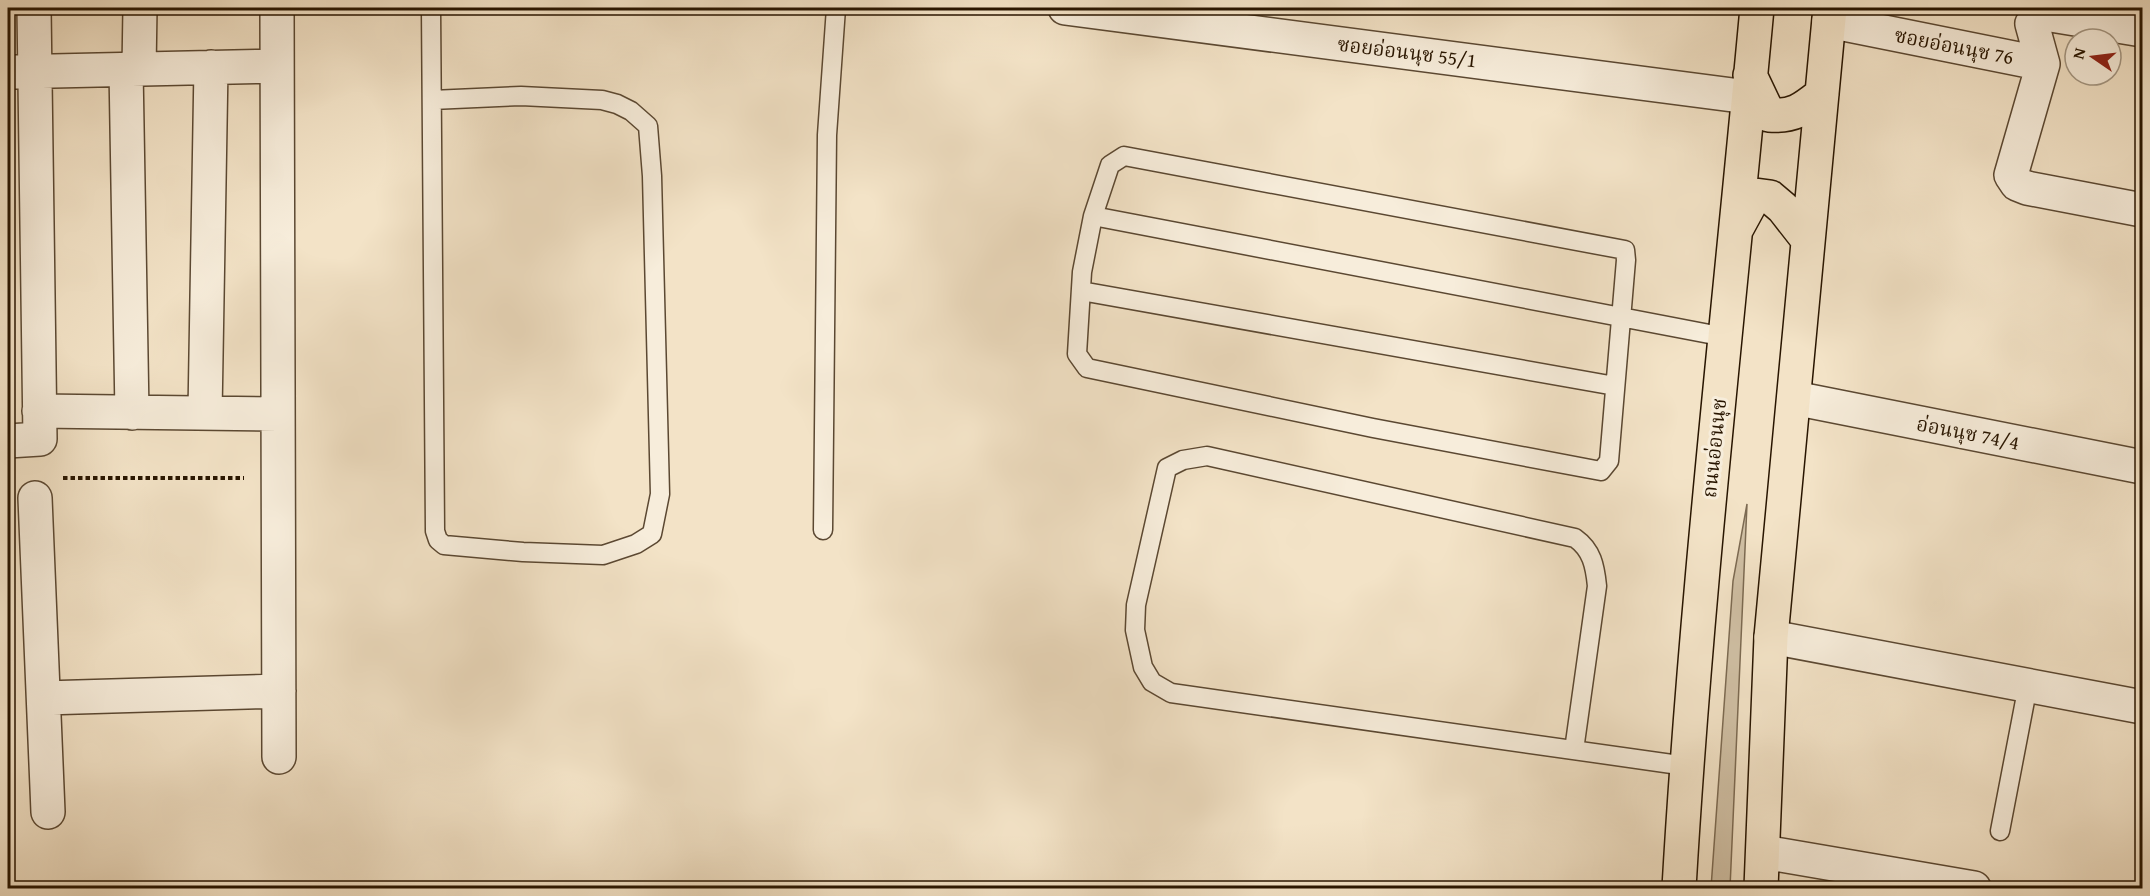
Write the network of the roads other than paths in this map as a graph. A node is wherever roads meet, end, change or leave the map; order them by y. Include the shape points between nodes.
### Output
1 (34, 8) edge
2 (140, 8) edge
3 (277, 8) edge
4 (430, 8) edge
5 (836, 8) edge
6 (1065, 8) edge
7 (1757, 8) edge
8 (1829, 14) edge
9 (2142, 30) edge
10 (2043, 64) junction
11 (277, 66) junction
12 (211, 67) junction
13 (133, 69) junction
14 (21, 72) edge
15 (1749, 86) junction
16 (1822, 94) junction
17 (432, 100) junction
18 (2142, 210) edge
19 (1093, 216) junction
20 (1735, 232) junction
21 (1808, 240) junction
22 (1081, 291) junction
23 (1620, 316) junction
24 (1725, 337) junction
25 (1615, 386) junction
26 (1794, 398) junction
27 (39, 411) junction
28 (132, 412) junction
29 (205, 413) junction
30 (278, 414) junction
31 (8, 441) edge
32 (2142, 467) edge
33 (45, 488) road end
34 (823, 530) dead end
35 (1771, 637) junction
36 (2028, 685) junction
37 (279, 691) junction
38 (44, 699) junction
39 (2142, 708) edge
40 (1574, 750) junction
41 (279, 757) dead end
42 (1686, 766) junction
43 (48, 812) dead end
44 (2000, 831) dead end
45 (1763, 852) junction
46 (1678, 888) edge
47 (1761, 888) edge
48 (1974, 888) edge

1 - 14 street
2 - 13 street
3 - 11 street
4 - 17 lane
5 - 34 lane via 827,135
6 - 15 street, ซอยอ่อนนุช 55/1
7 - 15 main road, ถนนอ่อนนุช
8 - 10 street, ซอยอ่อนนุช 76
8 - 16 main road
9 - 10 street, ซอยอ่อนนุช 76 via 2045,14 2032,24
10 - 18 street via 2011,175 2014,180 2027,188
11 - 12 street
11 - 30 street
12 - 13 street
12 - 29 street
13 - 14 street
13 - 28 street
14 - 27 street
15 - 16 main road via 1769,115 1784,116 1802,109
15 - 20 main road, ถนนอ่อนนุช
16 - 21 main road
17 - 17 lane via 438,540 444,546 603,555 636,544 652,534 660,494 648,126 631,111 602,100 521,96
19 - 22 lane
19 - 23 lane
19 - 23 lane via 1110,165 1124,156 1625,250
20 - 21 main road via 1755,195 1777,202
20 - 24 main road, ถนนอ่อนนุช
21 - 26 main road
22 - 25 lane
22 - 25 lane via 1077,354 1087,368 1601,471 1610,461
23 - 24 lane
23 - 25 lane
24 - 42 main road, ถนนอ่อนนุช
26 - 32 street, อ่อนนุช 74/4
26 - 35 main road
27 - 28 street
27 - 31 street via 40,439
28 - 29 street
29 - 30 street
30 - 37 street
33 - 38 street
35 - 36 street
35 - 45 main road
36 - 39 street
36 - 44 lane
37 - 38 street
37 - 41 street
38 - 43 street
40 - 40 lane via 1171,693 1152,682 1143,667 1135,630 1136,605 1167,468 1183,460 1207,456 1575,538 1584,544 1595,567 1597,586
40 - 42 lane
42 - 46 main road, ถนนอ่อนนุช
45 - 47 main road
45 - 48 street

